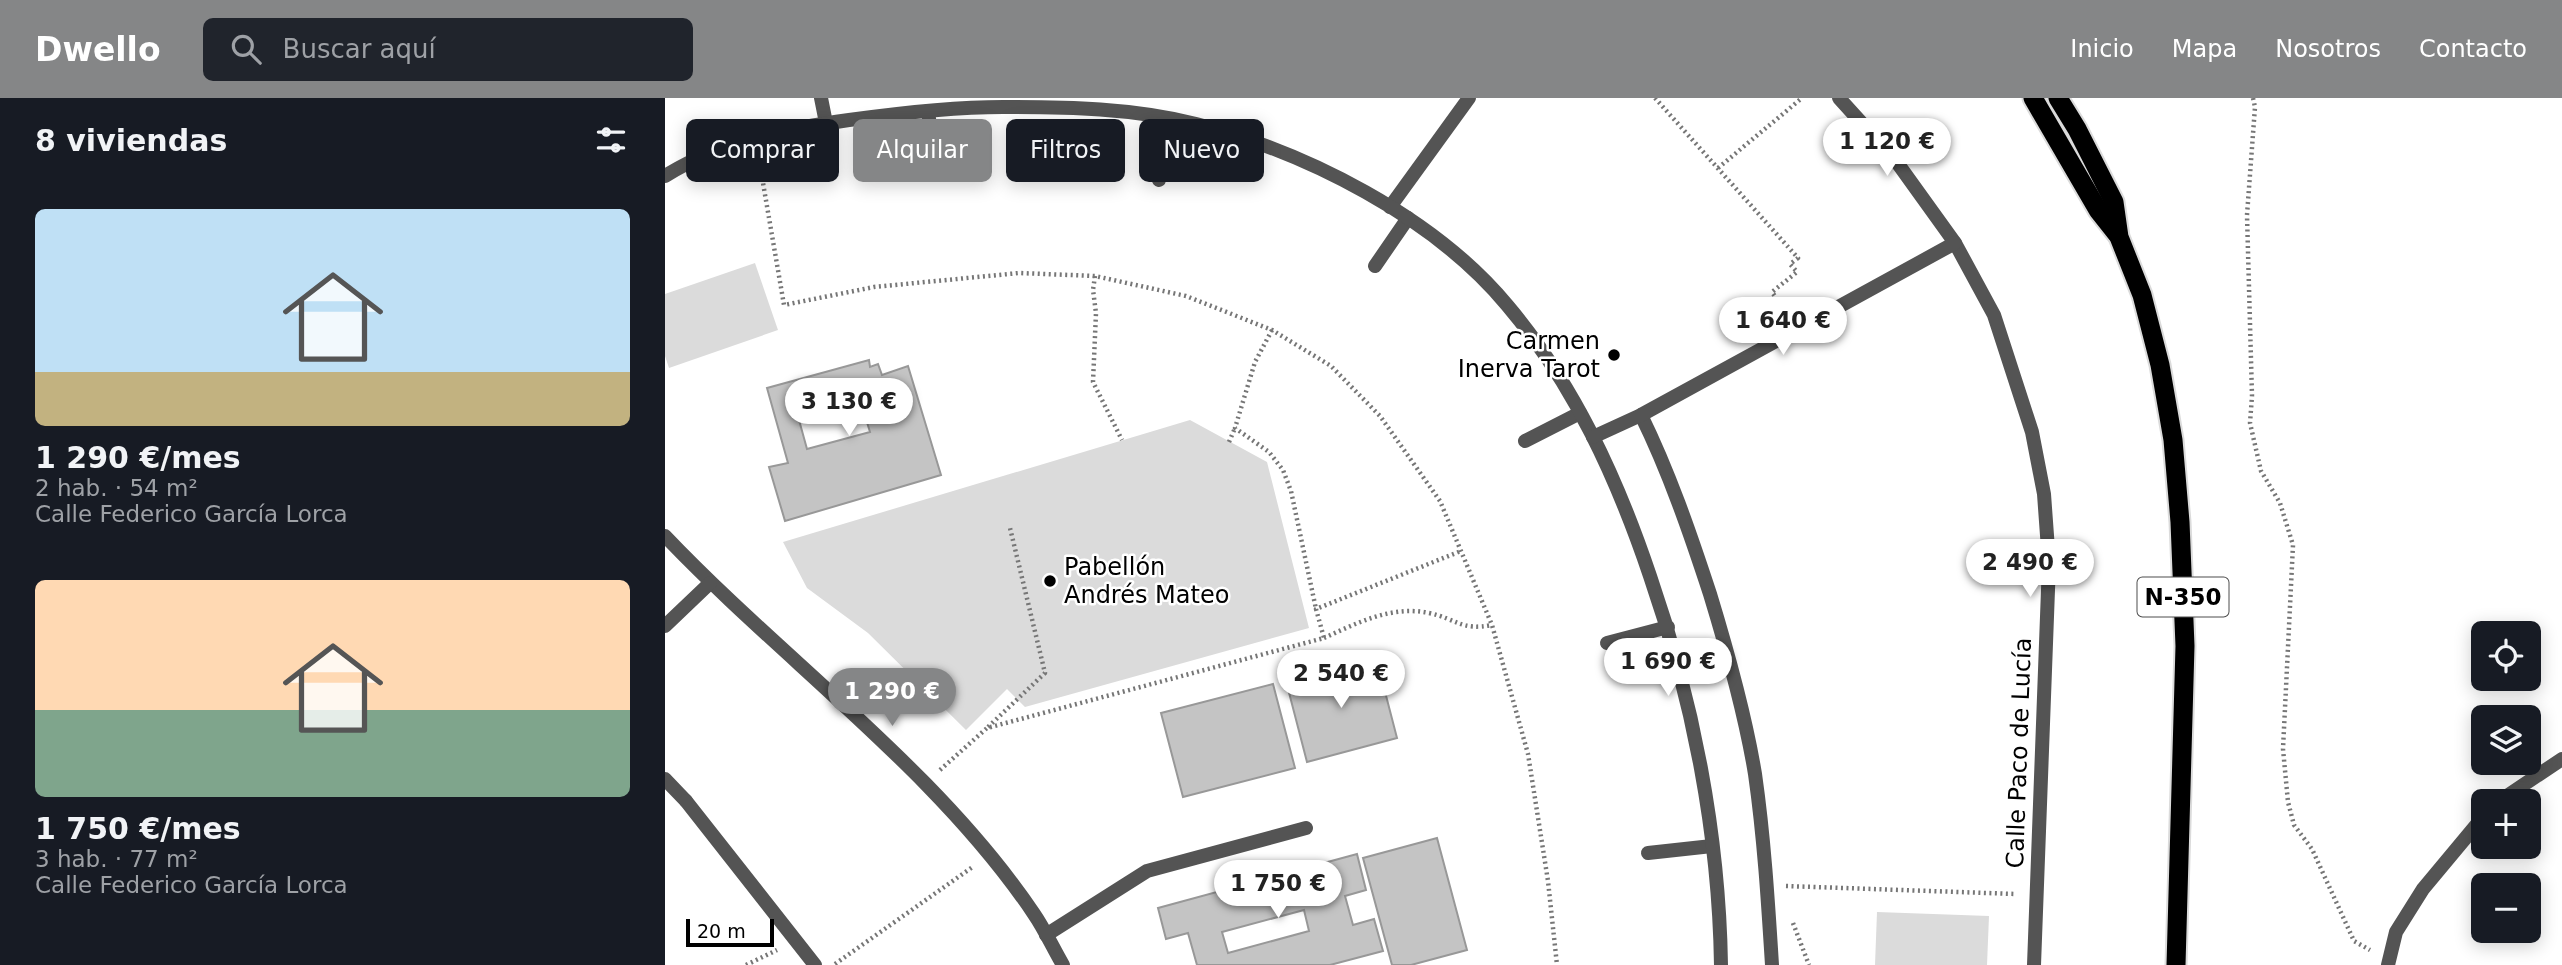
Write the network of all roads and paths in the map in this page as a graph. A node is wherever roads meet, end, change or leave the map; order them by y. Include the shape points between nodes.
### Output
1 (821, 98) edge
2 (1469, 98) edge
3 (1655, 98) edge
4 (1803, 98) edge
5 (1839, 98) edge
6 (2033, 98) edge
7 (2059, 98) edge
8 (2253, 98) edge
9 (929, 111) junction
10 (825, 119) edge
11 (930, 119) edge
12 (1168, 119) edge
13 (839, 121) edge
14 (1264, 148) edge
15 (686, 164) edge
16 (1718, 168) junction
17 (665, 176) edge
18 (763, 182) edge
19 (1390, 206) junction
20 (1408, 218) junction
21 (2119, 237) junction
22 (1955, 243) junction
23 (1375, 266) dead end
24 (1095, 276) junction
25 (1798, 329) junction
26 (1272, 330) junction
27 (1580, 413) junction
28 (1641, 415) junction
29 (1234, 428) junction
30 (1593, 437) junction
31 (1122, 440) dead end
32 (1525, 441) dead end
33 (1229, 442) dead end
34 (1010, 528) dead end
35 (665, 536) edge
36 (1461, 551) junction
37 (710, 583) junction
38 (1316, 608) junction
39 (1492, 625) junction
40 (665, 626) edge
41 (1668, 627) junction
42 (1324, 638) junction
43 (1607, 643) dead end
44 (987, 728) junction
45 (2562, 760) edge
46 (665, 779) edge
47 (924, 784) junction
48 (2518, 789) edge
49 (1306, 828) dead end
50 (2471, 831) edge
51 (1712, 846) junction
52 (1648, 853) dead end
53 (988, 855) junction
54 (1767, 886) junction
55 (2037, 894) junction
56 (1046, 934) junction
57 (797, 941) junction
58 (2388, 963) edge
59 (746, 965) edge
60 (815, 965) edge
61 (835, 965) edge
62 (1063, 965) edge
63 (1557, 965) edge
64 (1721, 965) edge
65 (1772, 965) edge
66 (2034, 965) edge
67 (2176, 965) edge

1 - 10 street
2 - 19 street
3 - 16 path
4 - 16 path
5 - 22 street, Calle Paco de Lucía via 1896,161
6 - 21 highway, N-350 via 2098,210
7 - 21 highway, N-350 via 2114,202
8 - 58 path via 2247,215 2250,423 2261,471 2280,503 2293,545 2283,749 2288,802 2294,825 2312,849 2354,941
9 - 11 street
9 - 12 street via 1069,107
9 - 13 street
14 - 19 street
15 - 17 street
16 - 25 path via 1798,258 1790,264 1797,272 1772,292
18 - 24 path via 784,305 874,287 1020,273
19 - 20 street
20 - 23 street
20 - 27 street via 1444,243 1505,302
21 - 67 highway, N-350 via 2142,295 2161,365 2178,495 2185,646
22 - 25 street
22 - 55 street, Calle Paco de Lucía via 1994,315 2008,354 2032,432 2044,494 2049,563
24 - 26 path via 1186,296
24 - 31 path via 1093,382
25 - 28 street
26 - 29 path via 1255,362
26 - 36 path via 1331,366 1380,416 1440,501
27 - 30 street
27 - 32 street
28 - 30 street
28 - 54 street via 1698,556 1732,663 1755,774
29 - 33 path
29 - 38 path via 1269,452 1283,470
30 - 41 street via 1626,505
34 - 44 path via 1045,673
35 - 37 street
36 - 38 path
36 - 39 path
37 - 40 street
37 - 47 street
38 - 42 path
39 - 42 path via 1475,628 1425,612 1397,612 1374,616
39 - 63 path via 1528,754
41 - 43 street
41 - 51 street via 1701,767
42 - 44 path
44 - 47 path
45 - 48 street
46 - 57 street
47 - 53 street
49 - 56 street via 1147,871
50 - 58 street via 2423,889 2396,932
51 - 52 street
51 - 64 street
53 - 56 street
53 - 61 path
54 - 55 path
54 - 65 street
55 - 66 street, Calle Paco de Lucía
56 - 62 street
57 - 59 path
57 - 60 street

